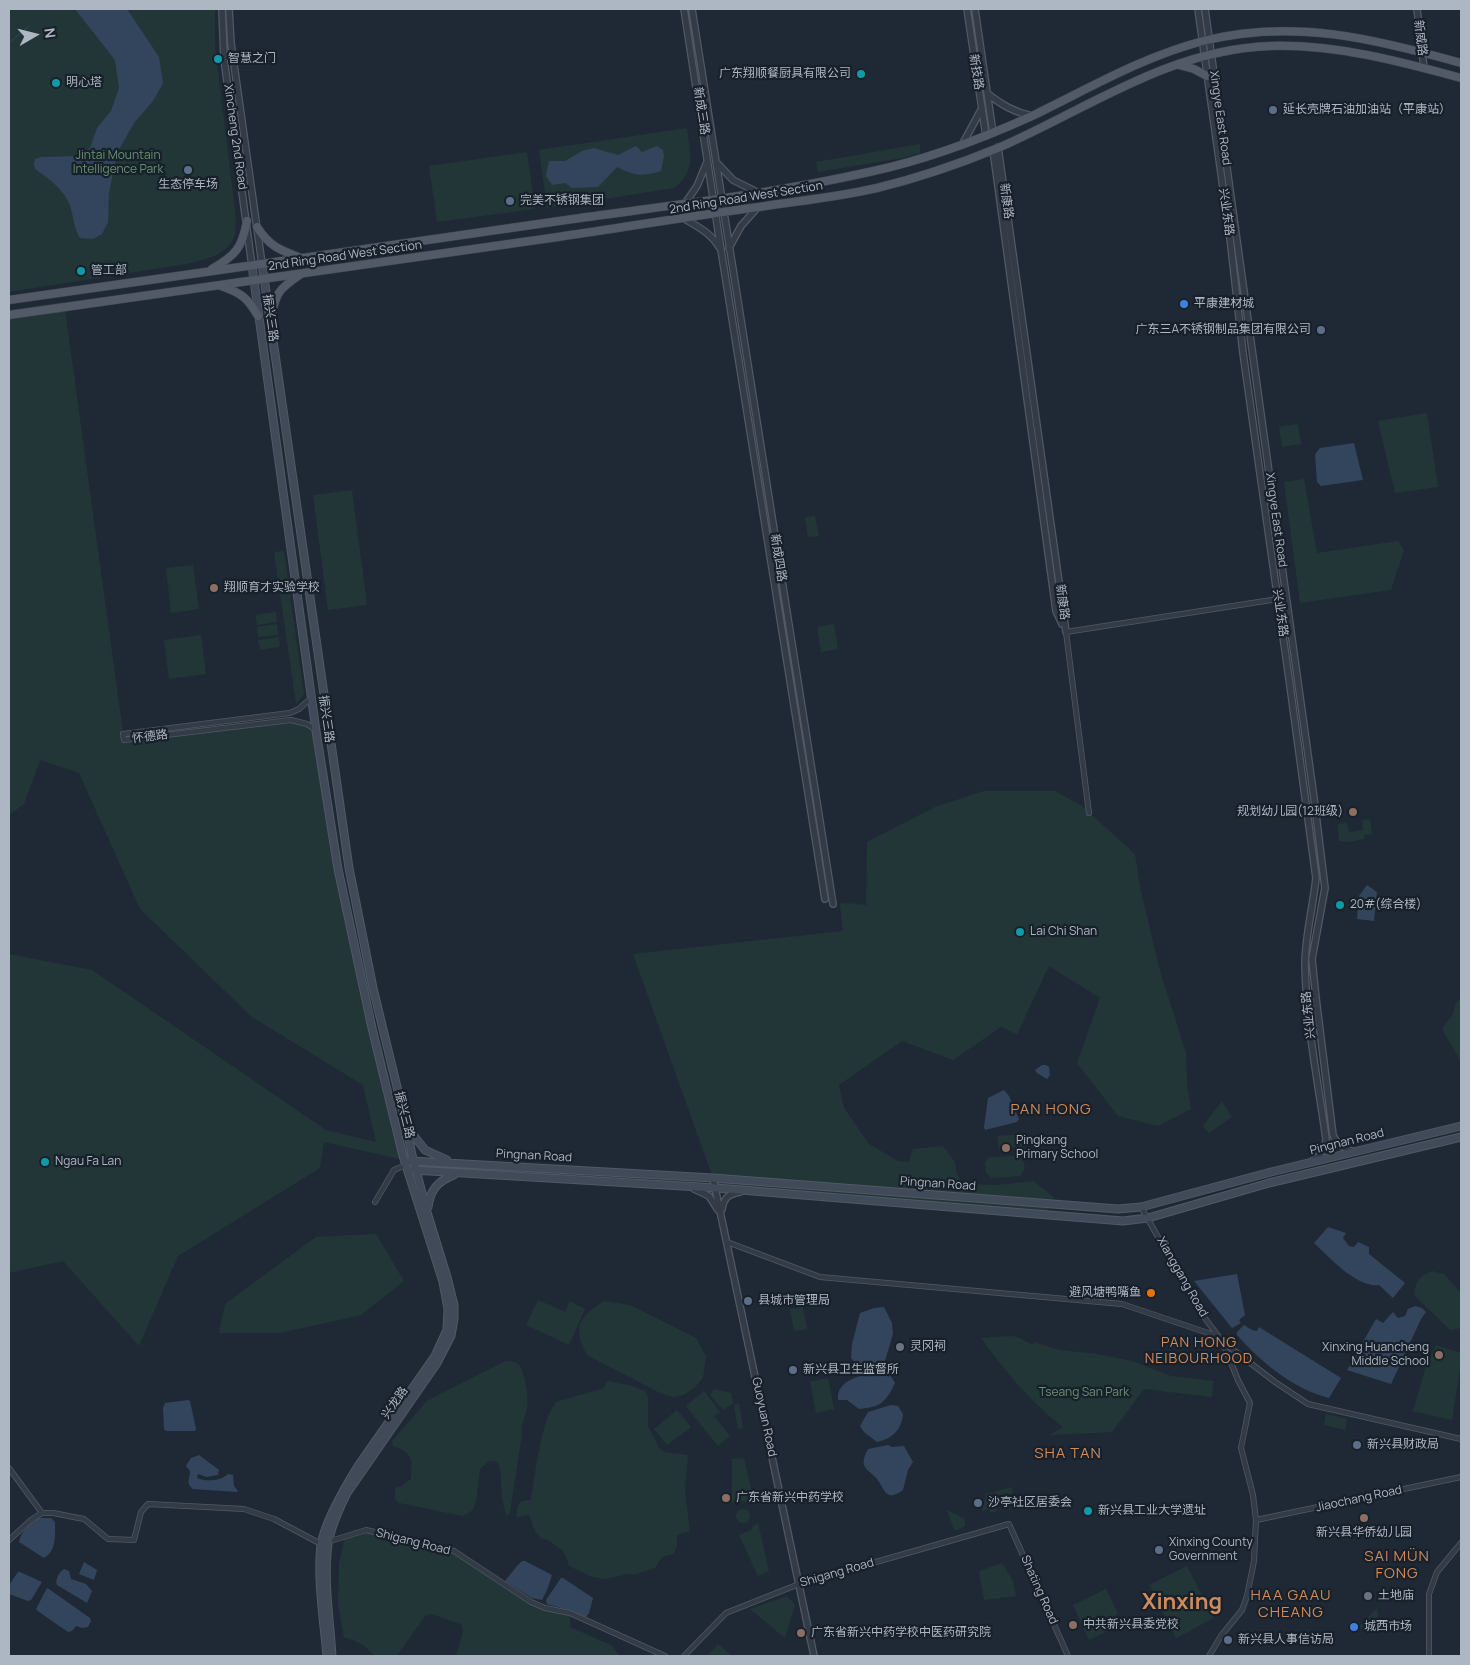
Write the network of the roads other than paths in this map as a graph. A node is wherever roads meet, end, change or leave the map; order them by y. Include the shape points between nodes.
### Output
1 (222, 9) edge
2 (229, 9) edge
3 (684, 9) edge
4 (692, 9) edge
5 (967, 9) edge
6 (975, 9) edge
7 (1198, 9) edge
8 (1205, 9) edge
9 (1416, 9) edge
10 (1206, 40) junction
11 (1422, 52) junction
12 (1208, 55) junction
13 (1461, 63) edge
14 (1177, 64) junction
15 (1424, 68) junction
16 (1206, 76) junction
17 (1461, 78) edge
18 (988, 94) junction
19 (982, 108) junction
20 (1032, 116) junction
21 (989, 134) junction
22 (962, 146) junction
23 (996, 148) junction
24 (708, 160) junction
25 (715, 161) junction
26 (757, 192) junction
27 (717, 198) junction
28 (686, 202) junction
29 (758, 207) junction
30 (720, 213) junction
31 (685, 219) junction
32 (246, 221) junction
33 (257, 227) junction
34 (729, 248) junction
35 (721, 250) junction
36 (303, 259) junction
37 (262, 264) junction
38 (252, 266) junction
39 (209, 272) junction
40 (304, 273) junction
41 (264, 279) junction
42 (254, 280) junction
43 (219, 285) junction
44 (9, 300) edge
45 (9, 315) edge
46 (258, 316) junction
47 (270, 322) junction
48 (1278, 599) junction
49 (1066, 632) junction
50 (312, 696) junction
51 (316, 731) junction
52 (334, 762) junction
53 (322, 764) junction
54 (1089, 813) dead end
55 (825, 899) dead end
56 (833, 904) dead end
57 (406, 1124) junction
58 (1461, 1126) edge
59 (1461, 1137) edge
60 (1354, 1152) junction
61 (413, 1161) junction
62 (458, 1163) junction
63 (1308, 1164) junction
64 (406, 1165) junction
65 (416, 1170) junction
66 (457, 1174) junction
67 (713, 1178) junction
68 (687, 1186) junction
69 (716, 1188) junction
70 (747, 1190) junction
71 (374, 1202) dead end
72 (1141, 1207) junction
73 (427, 1212) junction
74 (721, 1216) junction
75 (1148, 1218) junction
76 (727, 1242) junction
77 (1223, 1342) junction
78 (1461, 1438) edge
79 (9, 1468) edge
80 (1461, 1477) edge
81 (42, 1513) junction
82 (1256, 1520) junction
83 (1009, 1524) joint
84 (9, 1540) edge
85 (1461, 1542) edge
86 (325, 1544) junction
87 (799, 1584) junction
88 (1214, 1654) edge
89 (327, 1656) edge
90 (332, 1656) edge
91 (665, 1656) edge
92 (684, 1656) edge
93 (814, 1656) edge
94 (1068, 1656) edge
95 (1209, 1656) edge
96 (1430, 1656) edge

1 - 32 street, Xincheng 2nd Road via 224,59
2 - 33 street, Xincheng 2nd Road
3 - 24 street, 新成三路
4 - 25 street, 新成三路
5 - 19 street, 新技路
6 - 18 street, 新技路
7 - 10 street
8 - 10 street
9 - 11 street, 新威路
10 - 11 main road, 2nd Ring Road West Section via 1283,31 1335,33
10 - 12 street
10 - 20 main road, 2nd Ring Road West Section via 1128,68
11 - 13 main road, 2nd Ring Road West Section
11 - 15 street, 新威路
12 - 14 main road, 2nd Ring Road West Section
12 - 15 main road, 2nd Ring Road West Section via 1268,46 1320,48
12 - 16 street, 兴业东路
12 - 60 street, Xingye East Road via 1325,888 1312,958 1333,1135 1338,1144
14 - 16 main road via 1194,68
14 - 23 main road, 2nd Ring Road West Section via 1136,80
15 - 17 main road, 2nd Ring Road West Section
16 - 48 street, 兴业东路
18 - 20 street via 1004,107
18 - 21 street, 新技路
19 - 21 street, 新技路
19 - 22 street
20 - 21 main road, 2nd Ring Road West Section
21 - 22 main road, 2nd Ring Road West Section
22 - 26 main road, 2nd Ring Road West Section via 870,172
23 - 29 main road, 2nd Ring Road West Section via 877,188
23 - 49 street, 新康路 via 1056,611
24 - 27 street, 新成三路
24 - 28 street
25 - 26 street via 733,180
25 - 27 street, 新成三路
26 - 27 main road, 2nd Ring Road West Section
27 - 28 main road, 2nd Ring Road West Section
27 - 30 street, 新成三路
28 - 36 main road, 2nd Ring Road West Section
29 - 30 main road, 2nd Ring Road West Section
29 - 34 street via 741,226
30 - 31 main road, 2nd Ring Road West Section
30 - 34 street, 新成四路
30 - 35 street, 新成四路
31 - 35 street via 705,231
31 - 40 main road, 2nd Ring Road West Section
32 - 38 street, Xincheng 2nd Road
32 - 39 main road via 236,252
33 - 36 main road via 274,247
33 - 37 street, Xincheng 2nd Road
34 - 56 street, 新成四路
35 - 55 street, 新成四路
36 - 37 main road, 2nd Ring Road West Section
37 - 38 main road, 2nd Ring Road West Section
37 - 41 main road, 振兴三路
38 - 39 main road, 2nd Ring Road West Section
38 - 42 main road, 振兴三路
39 - 44 main road, 2nd Ring Road West Section
40 - 41 main road, 2nd Ring Road West Section
40 - 47 main road via 280,290
41 - 42 main road, 2nd Ring Road West Section
41 - 47 main road, 振兴三路
42 - 43 main road, 2nd Ring Road West Section
42 - 46 main road, 振兴三路
43 - 45 main road, 2nd Ring Road West Section
43 - 46 main road via 244,296
46 - 50 main road, 振兴三路
47 - 52 main road, 振兴三路
48 - 49 street
48 - 63 street, 兴业东路 via 1316,878 1305,966 1326,1146 1317,1159
49 - 54 street
50 - 51 main road, 振兴三路
50 - 51 street, 怀德路 via 290,713 123,734 124,740 291,720 307,724
51 - 53 main road, 振兴三路
52 - 53 main road
52 - 57 main road, 振兴三路 via 349,868
53 - 64 main road, 振兴三路 via 338,869
57 - 61 main road, 振兴三路
57 - 62 main road via 425,1150
58 - 60 main road, Pingnan Road
59 - 75 main road, Pingnan Road via 1269,1183
60 - 63 main road, Pingnan Road
61 - 62 main road, Pingnan Road
61 - 64 main road, Pingnan Road
61 - 65 main road, 兴龙路
62 - 66 main road
62 - 67 main road, Pingnan Road
63 - 72 main road, Pingnan Road
64 - 65 main road, Pingnan Road
64 - 71 street via 394,1170
64 - 86 main road, 兴龙路 via 447,1298 447,1330 435,1356 346,1484 332,1513
65 - 66 main road, Pingnan Road
65 - 73 main road, 兴龙路
66 - 68 main road, Pingnan Road
66 - 73 main road via 436,1186 428,1199
67 - 69 street, Guoyuan Road
67 - 72 main road, Pingnan Road via 1118,1209
68 - 69 main road, Pingnan Road
68 - 74 street via 709,1196
69 - 70 main road, Pingnan Road
69 - 74 street, Guoyuan Road
70 - 74 street via 728,1195
70 - 75 main road, Pingnan Road via 1123,1221
72 - 75 street, Xianggang Road
73 - 86 main road, 兴龙路 via 454,1305 451,1336 437,1363 347,1493
74 - 76 street, Guoyuan Road
75 - 77 street, Xianggang Road via 1201,1313
76 - 77 street via 820,1277 1122,1304
76 - 87 street, Guoyuan Road
77 - 78 street via 1308,1404
77 - 82 street, Xianggang Road via 1250,1403 1241,1448
79 - 81 street
80 - 82 street, Jiaochang Road
81 - 84 street
81 - 86 street via 84,1519 108,1539 134,1540 141,1512 148,1504 244,1509 274,1519
82 - 88 street, Xianggang Road via 1254,1561 1247,1596 1242,1610 1221,1636
83 - 87 street, Shigang Road
83 - 94 street, Shating Road
85 - 96 street via 1437,1572 1429,1594
86 - 89 main road, 兴龙路 via 321,1584
86 - 90 main road, 兴龙路
86 - 91 street, Shigang Road via 366,1530 454,1551 531,1602 570,1612
87 - 92 street, Shigang Road via 726,1613
87 - 93 street, Guoyuan Road
88 - 95 street, Xianggang Road

